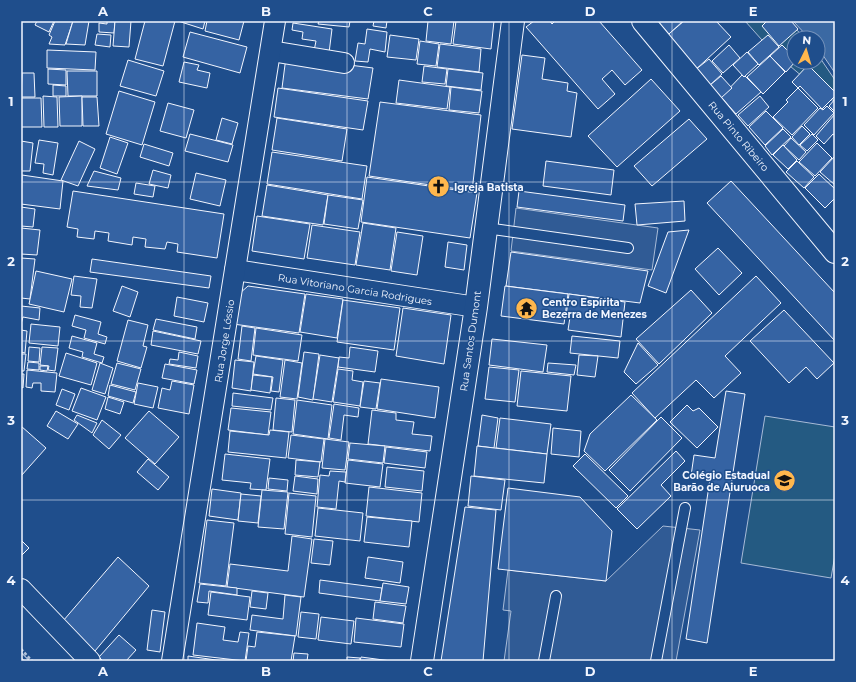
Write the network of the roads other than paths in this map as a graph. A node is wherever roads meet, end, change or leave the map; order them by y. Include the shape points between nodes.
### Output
1 (275, 21) edge
2 (513, 21) edge
3 (643, 21) edge
4 (270, 51) junction
5 (344, 63) dead end
6 (486, 228) junction
7 (628, 248) dead end
8 (835, 252) edge
9 (235, 270) junction
10 (476, 307) junction
11 (685, 508) dead end
12 (21, 589) edge
13 (556, 596) dead end
14 (90, 661) edge
15 (172, 661) edge
16 (422, 661) edge
17 (544, 661) edge
18 (656, 661) edge

1 - 4 street, Rua Jorge Lóssio
2 - 6 street, Rua Santos Dumont
3 - 8 street, Rua Pinto Ribeiro
4 - 5 street
4 - 9 street, Rua Jorge Lóssio
6 - 7 lane
6 - 10 street, Rua Santos Dumont
9 - 10 street, Rua Vitoriano Garcia Rodrigues
9 - 15 street, Rua Jorge Lóssio
10 - 16 street, Rua Santos Dumont
11 - 18 lane
12 - 14 street
13 - 17 lane

